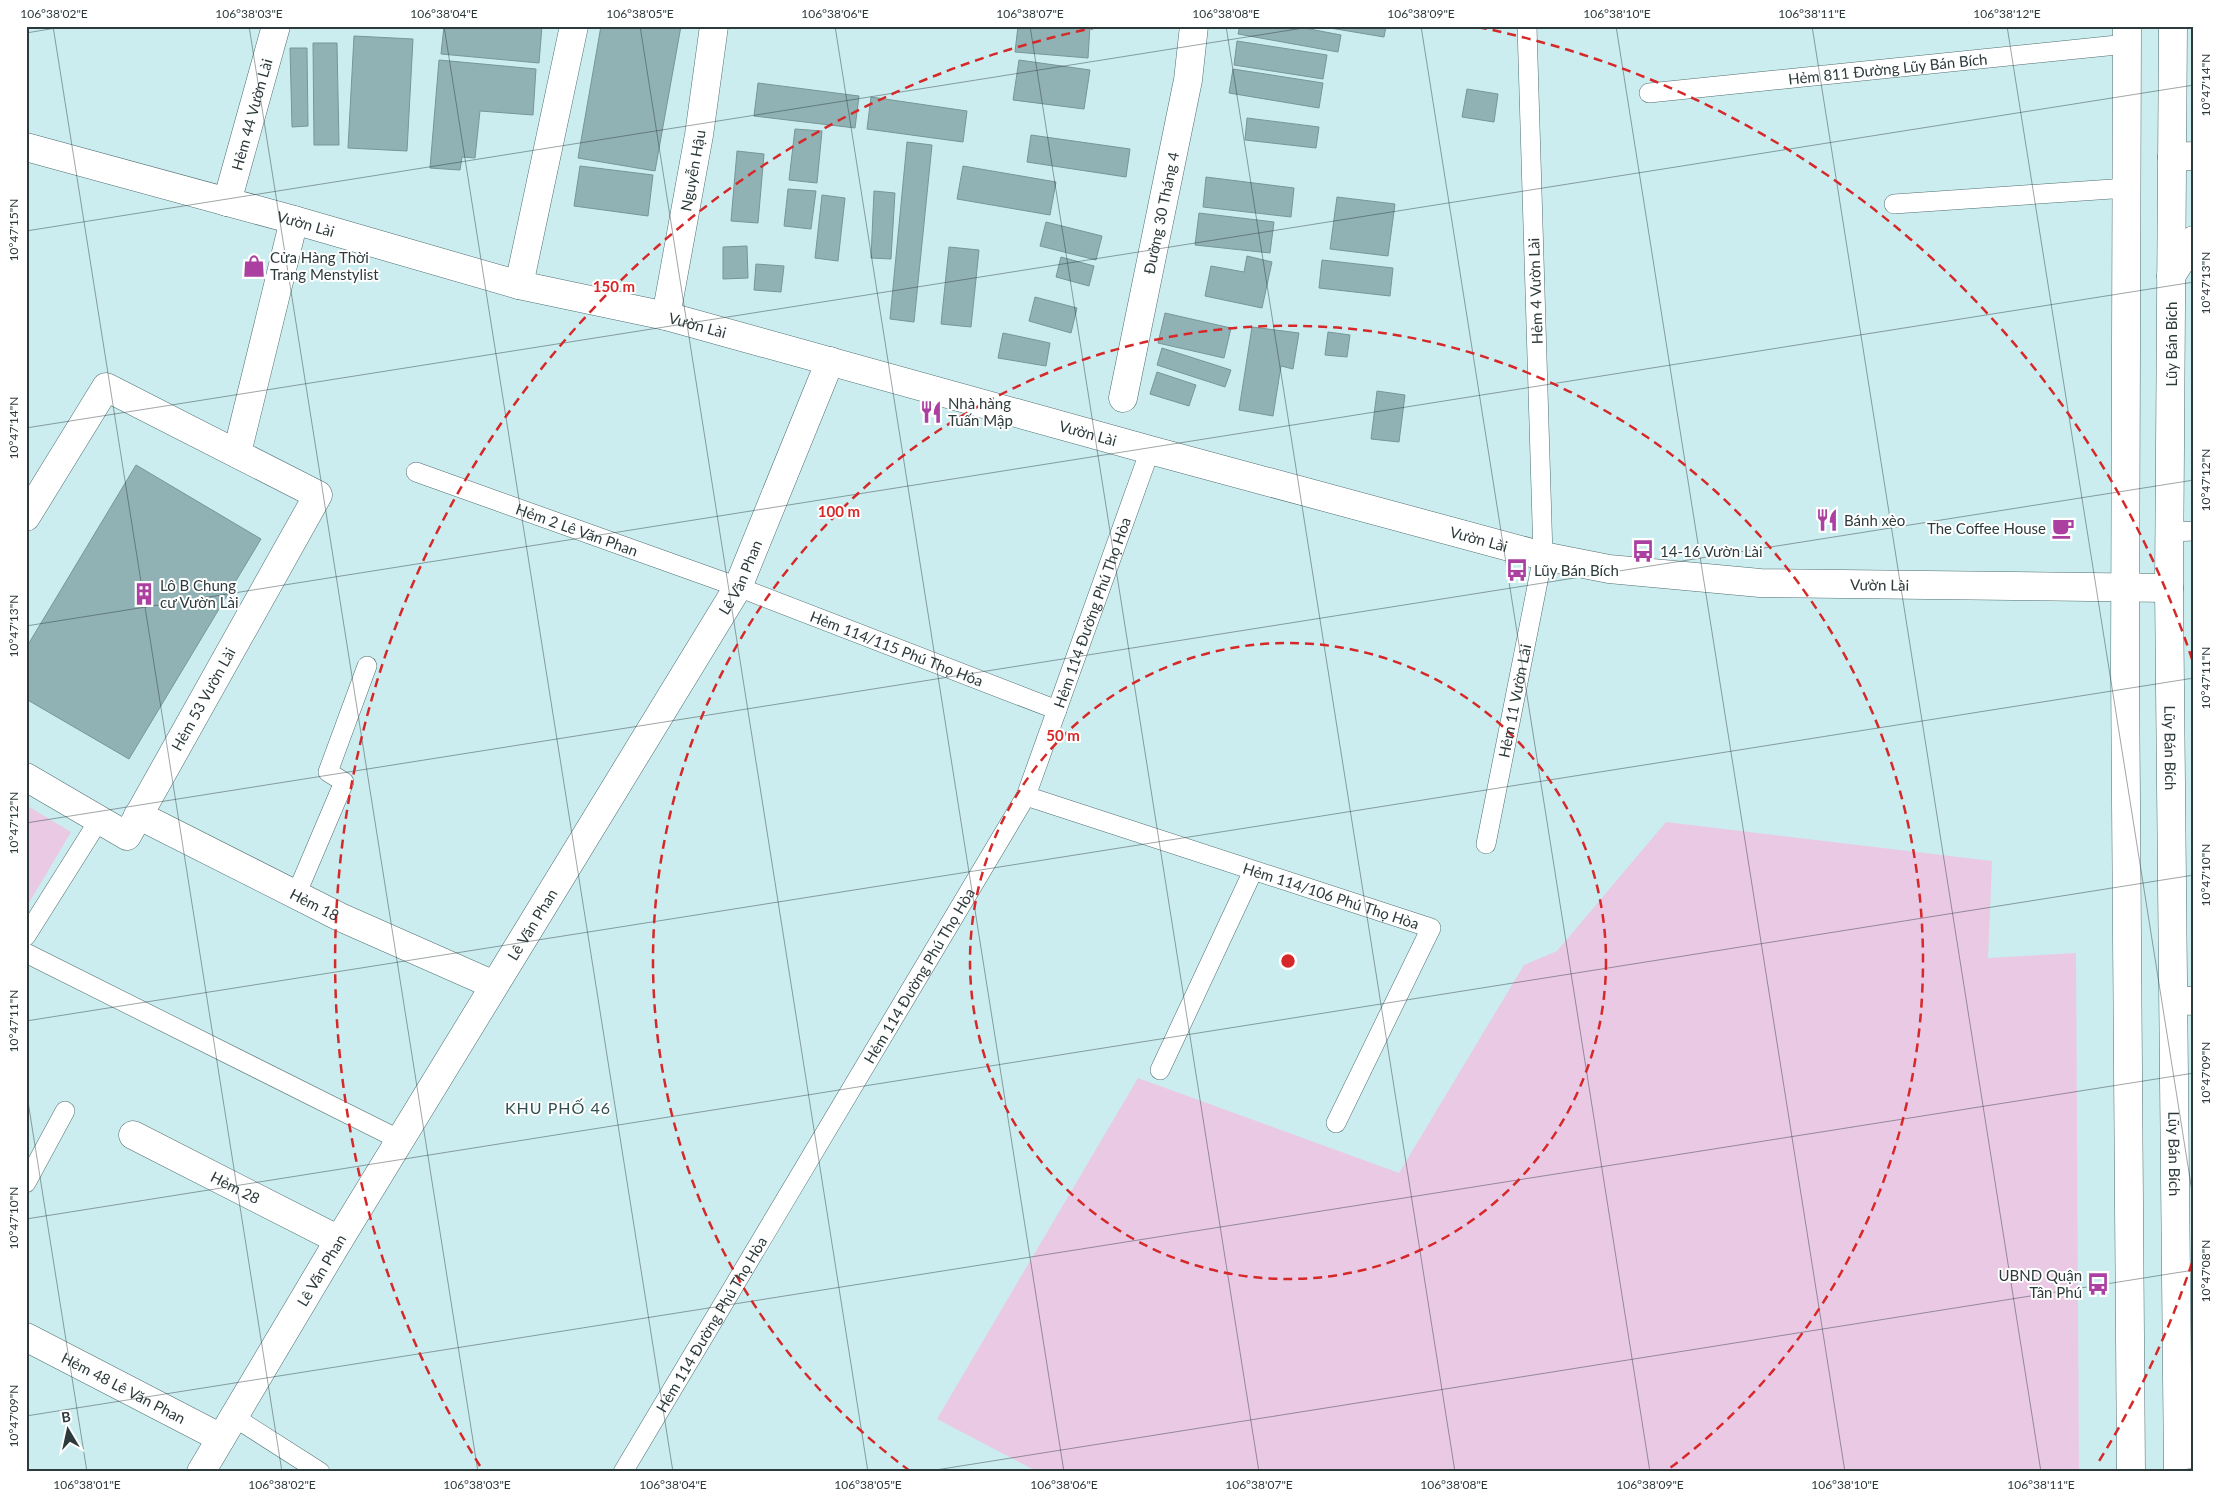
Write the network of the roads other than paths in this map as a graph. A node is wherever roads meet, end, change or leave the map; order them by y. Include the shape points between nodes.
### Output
1 (276, 26) edge
2 (574, 26) edge
3 (714, 26) edge
4 (1194, 26) edge
5 (1527, 26) edge
6 (2173, 26) edge
7 (2127, 35) edge
8 (1649, 93) dead end
9 (26, 147) edge
10 (2183, 156) edge
11 (2127, 188) junction
12 (227, 202) junction
13 (1894, 204) dead end
14 (294, 220) junction
15 (2194, 240) edge
16 (2171, 276) junction
17 (518, 285) junction
18 (666, 316) junction
19 (830, 361) junction
20 (1123, 398) dead end
21 (1150, 450) junction
22 (237, 453) junction
23 (416, 472) dead end
24 (26, 517) edge
25 (2182, 531) edge
26 (1543, 556) junction
27 (738, 587) junction
28 (2124, 587) junction
29 (2170, 588) junction
30 (367, 666) dead end
31 (1057, 710) junction
32 (26, 777) edge
33 (1026, 796) junction
34 (138, 815) junction
35 (99, 820) junction
36 (1486, 844) dead end
37 (1253, 871) junction
38 (296, 895) junction
39 (26, 936) edge
40 (26, 953) edge
41 (494, 985) junction
42 (2184, 1000) edge
43 (1160, 1070) dead end
44 (65, 1111) dead end
45 (1336, 1123) dead end
46 (133, 1135) dead end
47 (400, 1140) junction
48 (26, 1182) edge
49 (339, 1240) junction
50 (26, 1337) edge
51 (228, 1428) junction
52 (201, 1472) edge
53 (320, 1472) edge
54 (623, 1472) edge
55 (2131, 1472) edge
56 (2178, 1472) edge

1 - 12 street, Hẻm 44 Vườn Lài
2 - 17 street
3 - 18 street, Nguyễn Hậu via 699,135
4 - 20 street, Đường 30 Tháng 4 via 1188,80
5 - 26 lane, Hẻm 4 Vườn Lài
6 - 10 street, Lũy Bán Bích
7 - 8 lane, Hẻm 811 Đường Lũy Bán Bích
7 - 11 street
9 - 12 street, Vườn Lài
10 - 16 street, Lũy Bán Bích
11 - 13 lane
11 - 28 street
12 - 14 street, Vườn Lài
14 - 17 street, Vườn Lài
14 - 22 street
15 - 16 street
16 - 25 street, Lũy Bán Bích
17 - 18 street, Vườn Lài
18 - 19 street, Vườn Lài
19 - 21 street, Vườn Lài
19 - 27 street, Lê Văn Phan
21 - 26 street, Vườn Lài
21 - 31 lane, Hẻm 114 Đường Phú Thọ Hòa
22 - 24 street, Hẻm 53 Vườn Lài via 106,387
22 - 34 street, Hẻm 53 Vườn Lài via 318,495
23 - 27 lane, Hẻm 2 Lê Văn Phan
25 - 29 street, Lũy Bán Bích
26 - 28 street, Vườn Lài via 1609,569 1760,583
26 - 36 lane, Hẻm 11 Vườn Lài
27 - 31 lane, Hẻm 114/115 Phú Thọ Hòa
27 - 41 street, Lê Văn Phan
28 - 29 street, Vườn Lài
28 - 55 street
29 - 42 street, Lũy Bán Bích
30 - 38 lane via 328,772 344,782
31 - 33 lane, Hẻm 114 Đường Phú Thọ Hòa
32 - 35 street
33 - 37 lane, Hẻm 114/106 Phú Thọ Hòa
33 - 54 lane, Hẻm 114 Đường Phú Thọ Hòa
34 - 35 street, Hẻm 53 Vườn Lài via 127,836
34 - 38 street, Hẻm 18
35 - 39 lane
37 - 43 lane
37 - 45 lane, Hẻm 114/106 Phú Thọ Hòa via 1432,928
38 - 41 street, Hẻm 18
40 - 47 lane
41 - 47 street, Lê Văn Phan
42 - 56 street, Lũy Bán Bích
44 - 48 lane
46 - 49 street, Hẻm 28
47 - 49 street, Lê Văn Phan
49 - 51 street, Lê Văn Phan
50 - 51 street, Hẻm 48 Lê Văn Phan
51 - 52 street, Lê Văn Phan
51 - 53 lane

